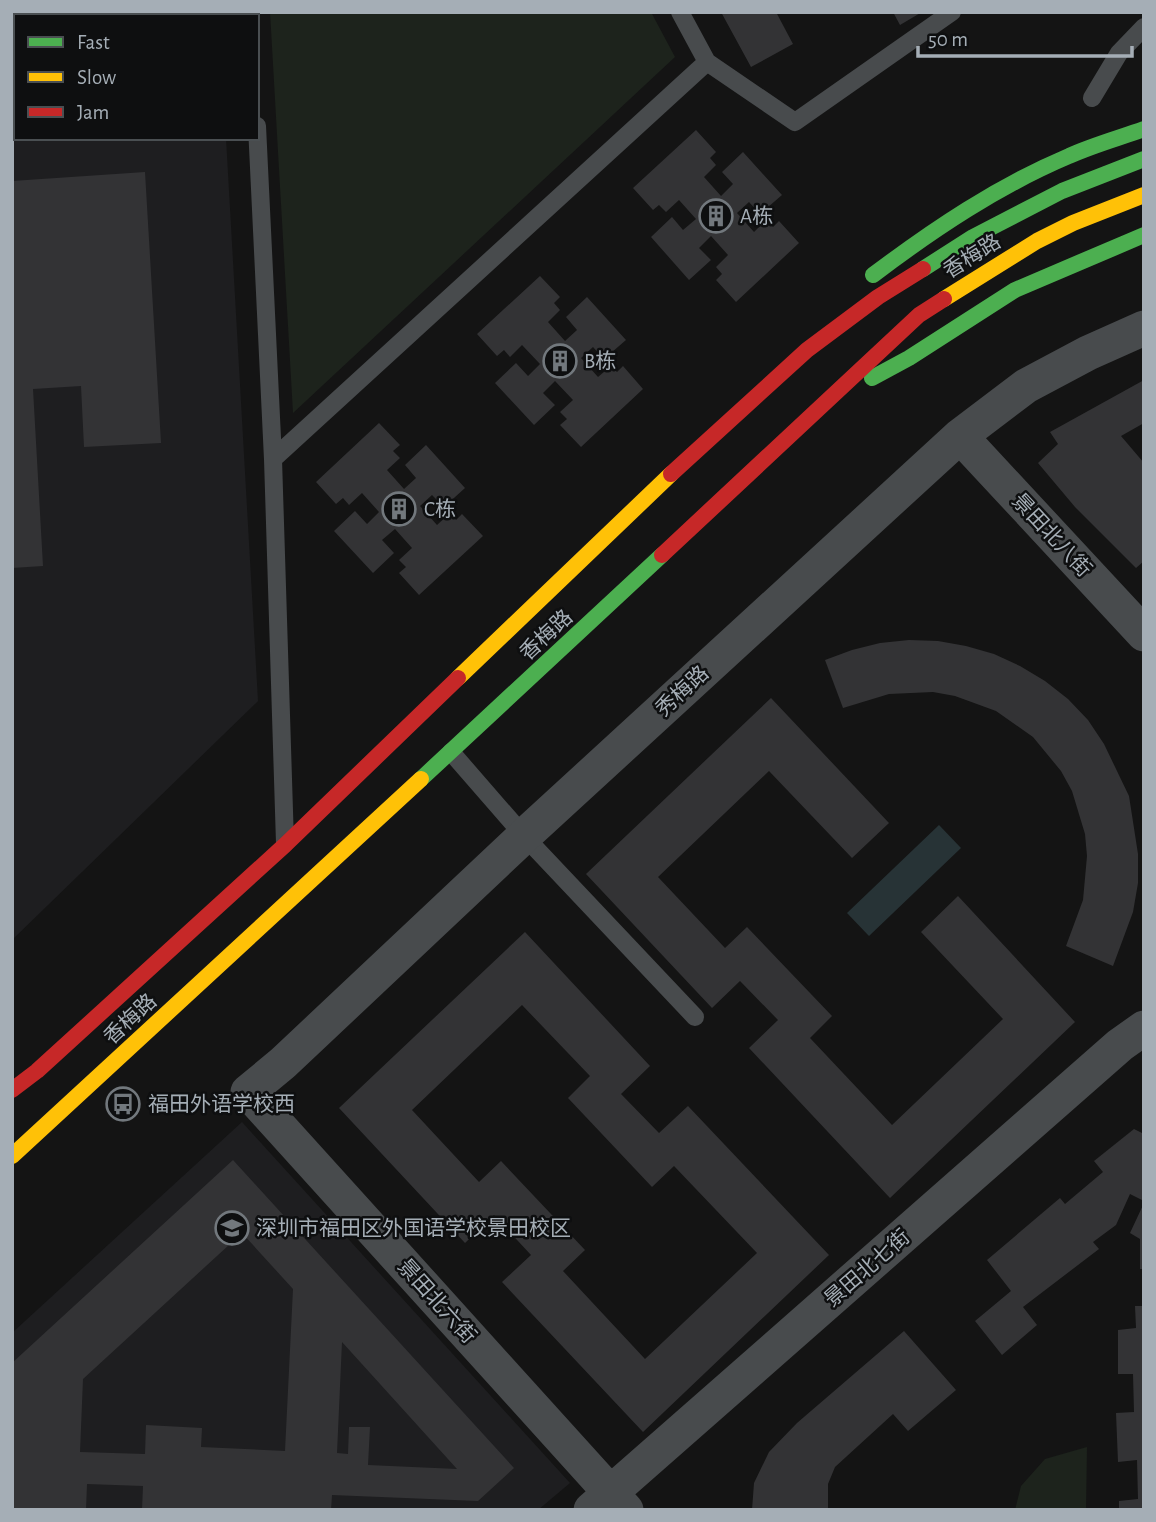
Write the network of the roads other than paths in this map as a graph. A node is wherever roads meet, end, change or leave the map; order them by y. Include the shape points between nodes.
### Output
1 (680, 12) edge
2 (952, 12) edge
3 (1144, 27) edge
4 (708, 62) junction
5 (1092, 98) dead end
6 (1144, 129) edge
7 (258, 140) edge
8 (1144, 159) edge
9 (1144, 195) edge
10 (1144, 235) edge
11 (864, 283) dead end
12 (846, 300) dead end
13 (1144, 328) edge
14 (807, 349) junction
15 (834, 393) junction
16 (960, 436) junction
17 (273, 459) junction
18 (1144, 634) edge
19 (451, 752) junction
20 (524, 836) junction
21 (285, 845) junction
22 (695, 1017) dead end
23 (1144, 1028) edge
24 (12, 1090) edge
25 (248, 1092) joint
26 (12, 1156) edge
27 (610, 1504) edge

1 - 4 lane
2 - 4 lane via 794,122
3 - 5 lane via 1119,53
4 - 17 lane
6 - 11 main road via 1098,144 1000,191 914,243
7 - 17 lane
8 - 14 main road, 香梅路 via 1072,187 973,237
9 - 15 main road, 香梅路 via 1037,241 919,314
10 - 15 main road via 1015,290 878,376
12 - 14 main road
13 - 16 street, 秀梅路 via 1026,386
14 - 21 main road, 香梅路 via 638,503
15 - 19 main road, 香梅路
16 - 18 street, 景田北八街
16 - 20 street, 秀梅路
17 - 21 lane
19 - 20 lane
19 - 26 main road, 香梅路
20 - 22 lane
20 - 25 street, 秀梅路
21 - 24 main road, 香梅路
23 - 27 street, 景田北七街
25 - 27 street, 景田北六街

